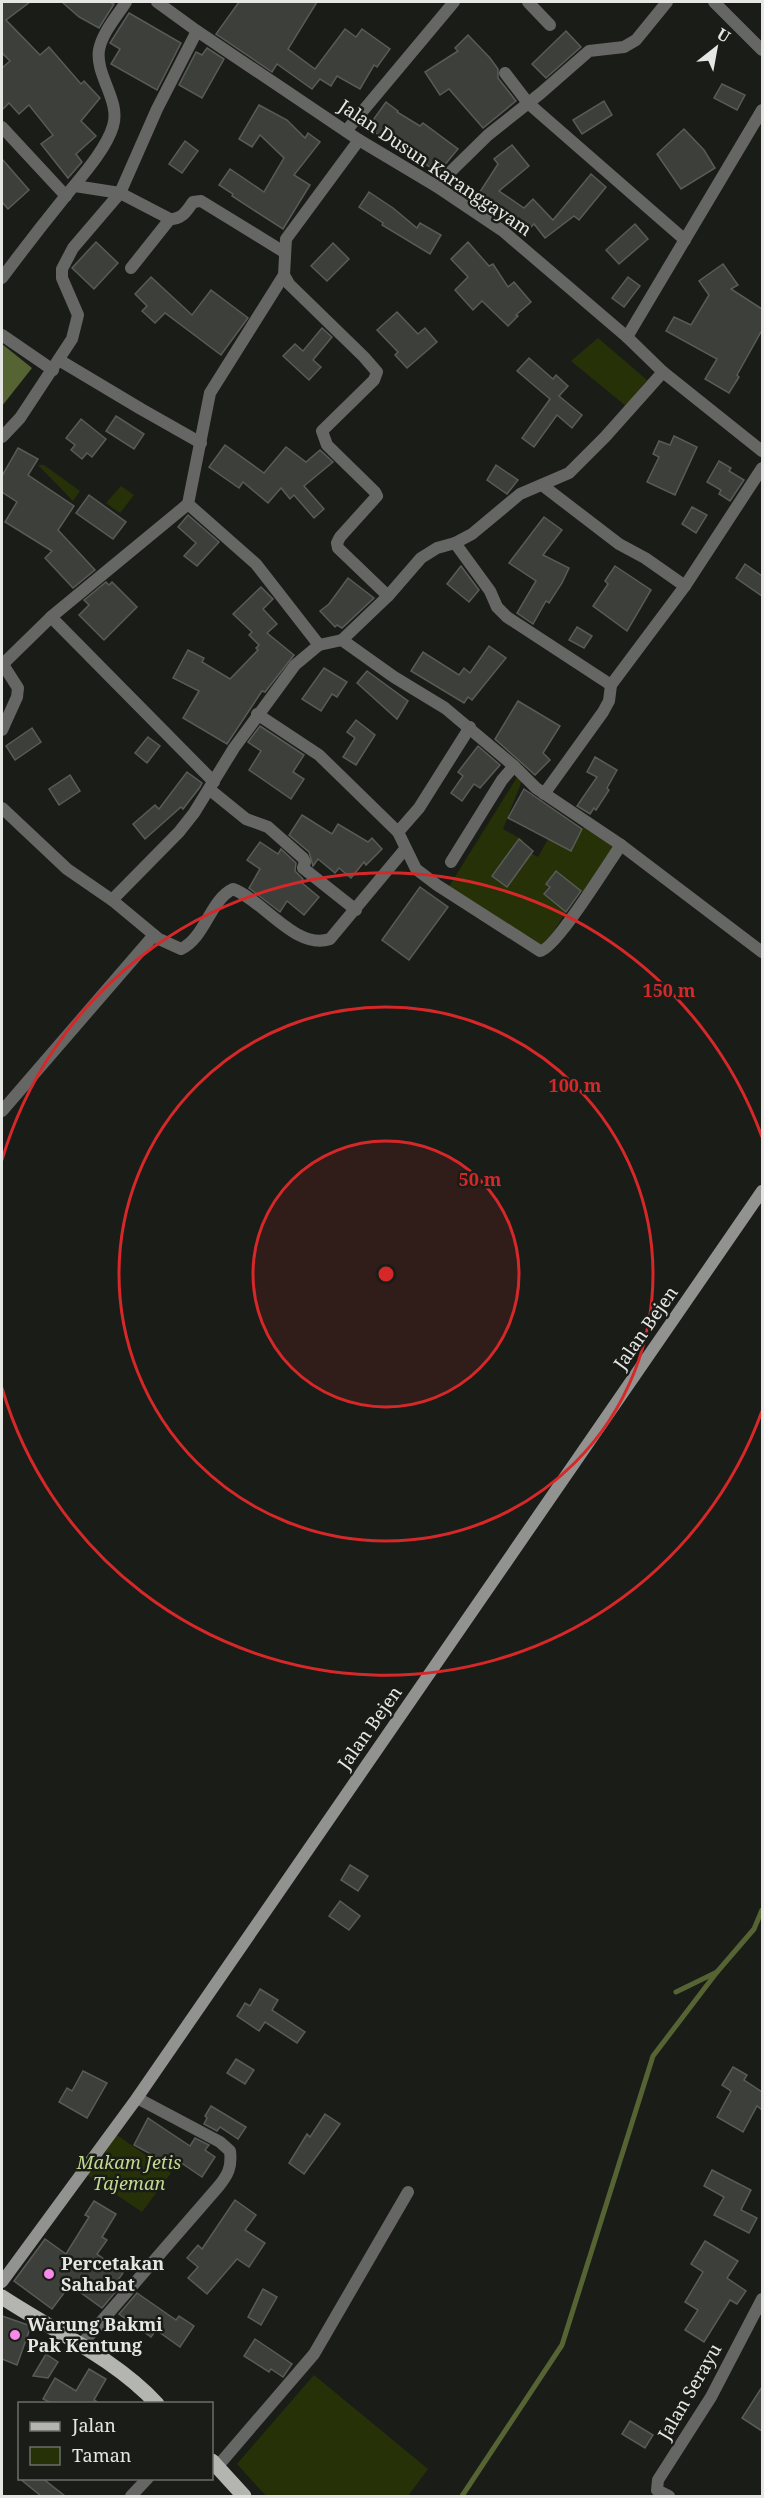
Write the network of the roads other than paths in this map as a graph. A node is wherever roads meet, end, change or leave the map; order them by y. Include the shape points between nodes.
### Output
1 (126, 2) edge
2 (157, 2) edge
3 (454, 2) edge
4 (528, 2) edge
5 (667, 2) edge
6 (714, 2) edge
7 (550, 25) dead end
8 (197, 31) junction
9 (762, 50) edge
10 (504, 73) dead end
11 (528, 103) junction
12 (762, 110) edge
13 (2, 127) edge
14 (346, 131) junction
15 (359, 140) junction
16 (436, 186) junction
17 (81, 187) junction
18 (118, 192) junction
19 (66, 196) junction
20 (170, 219) junction
21 (685, 240) junction
22 (284, 252) junction
23 (131, 268) dead end
24 (284, 275) junction
25 (2, 278) edge
26 (2, 335) edge
27 (627, 337) junction
28 (56, 365) junction
29 (663, 372) junction
30 (2, 437) edge
31 (201, 443) junction
32 (762, 451) edge
33 (762, 468) edge
34 (542, 485) junction
35 (188, 504) junction
36 (455, 543) junction
37 (685, 586) junction
38 (388, 596) junction
39 (51, 617) junction
40 (342, 640) junction
41 (319, 645) junction
42 (2, 663) edge
43 (611, 686) junction
44 (257, 714) junction
45 (470, 727) junction
46 (2, 730) edge
47 (514, 766) junction
48 (211, 785) junction
49 (544, 794) junction
50 (2, 808) edge
51 (398, 832) junction
52 (621, 845) junction
53 (405, 849) junction
54 (451, 862) dead end
55 (112, 900) junction
56 (356, 910) junction
57 (154, 935) junction
58 (762, 952) edge
59 (2, 1111) edge
60 (762, 1191) edge
61 (137, 2098) junction
62 (408, 2192) dead end
63 (2, 2282) edge
64 (2, 2297) edge
65 (762, 2299) edge
66 (80, 2346) junction
67 (156, 2402) edge
68 (214, 2464) edge
69 (145, 2480) edge
70 (131, 2496) edge
71 (244, 2496) edge
72 (669, 2496) edge

1 - 17 street via 99,49 114,123
2 - 8 street, Jalan Dusun Karanggayam
3 - 14 street
4 - 7 street
5 - 11 street via 636,40 624,47 589,51
6 - 9 street
8 - 14 street, Jalan Dusun Karanggayam
8 - 18 street
10 - 11 street
11 - 16 street via 488,135
11 - 21 street
12 - 21 street
13 - 19 street
14 - 15 street, Jalan Dusun Karanggayam
15 - 16 street, Jalan Dusun Karanggayam
15 - 22 street via 286,239
16 - 27 street, Jalan Dusun Karanggayam via 503,231
17 - 18 street
17 - 19 street
18 - 20 street
18 - 28 street via 72,248 62,269 78,315 72,339
19 - 25 street
20 - 22 street via 183,216 193,202 201,201
20 - 23 street
21 - 27 street
22 - 24 street
24 - 31 street via 210,393
24 - 38 street via 377,372 374,380 322,431 327,445 377,496 340,537 338,548
26 - 28 street
27 - 29 street, Jalan Dusun Karanggayam
28 - 30 street
28 - 31 street
29 - 32 street, Jalan Dusun Karanggayam
29 - 34 street via 569,473
31 - 35 street
33 - 37 street
34 - 36 street via 520,494 472,534
34 - 37 street via 619,544
35 - 39 street
35 - 41 street via 256,564
36 - 38 street via 421,558
36 - 43 street via 507,617
37 - 43 street
38 - 40 street
39 - 42 street
39 - 48 street
40 - 41 street
40 - 45 street
41 - 44 street via 295,665
42 - 46 street via 18,688
43 - 49 street via 603,712
44 - 48 street
44 - 51 street via 319,755
45 - 47 street
45 - 51 street via 419,808
47 - 49 street
47 - 54 street
48 - 55 street via 179,832
48 - 56 street via 246,819 268,827 303,858 303,868
49 - 52 street
50 - 55 street via 66,869
51 - 53 street
52 - 53 street via 585,900 543,951 437,885 416,869
52 - 58 street
53 - 56 street
55 - 57 street
56 - 57 street via 330,939 312,941 233,889 221,898 189,945 173,947
57 - 59 street
60 - 61 street, Jalan Bejen
61 - 63 street, Jalan Bejen
61 - 66 street via 220,2142 230,2151 232,2164 218,2187
62 - 68 street via 314,2354
64 - 66 main road
65 - 72 street, Jalan Serayu via 711,2397 658,2480 657,2490
66 - 67 main road
68 - 71 main road
69 - 70 street

